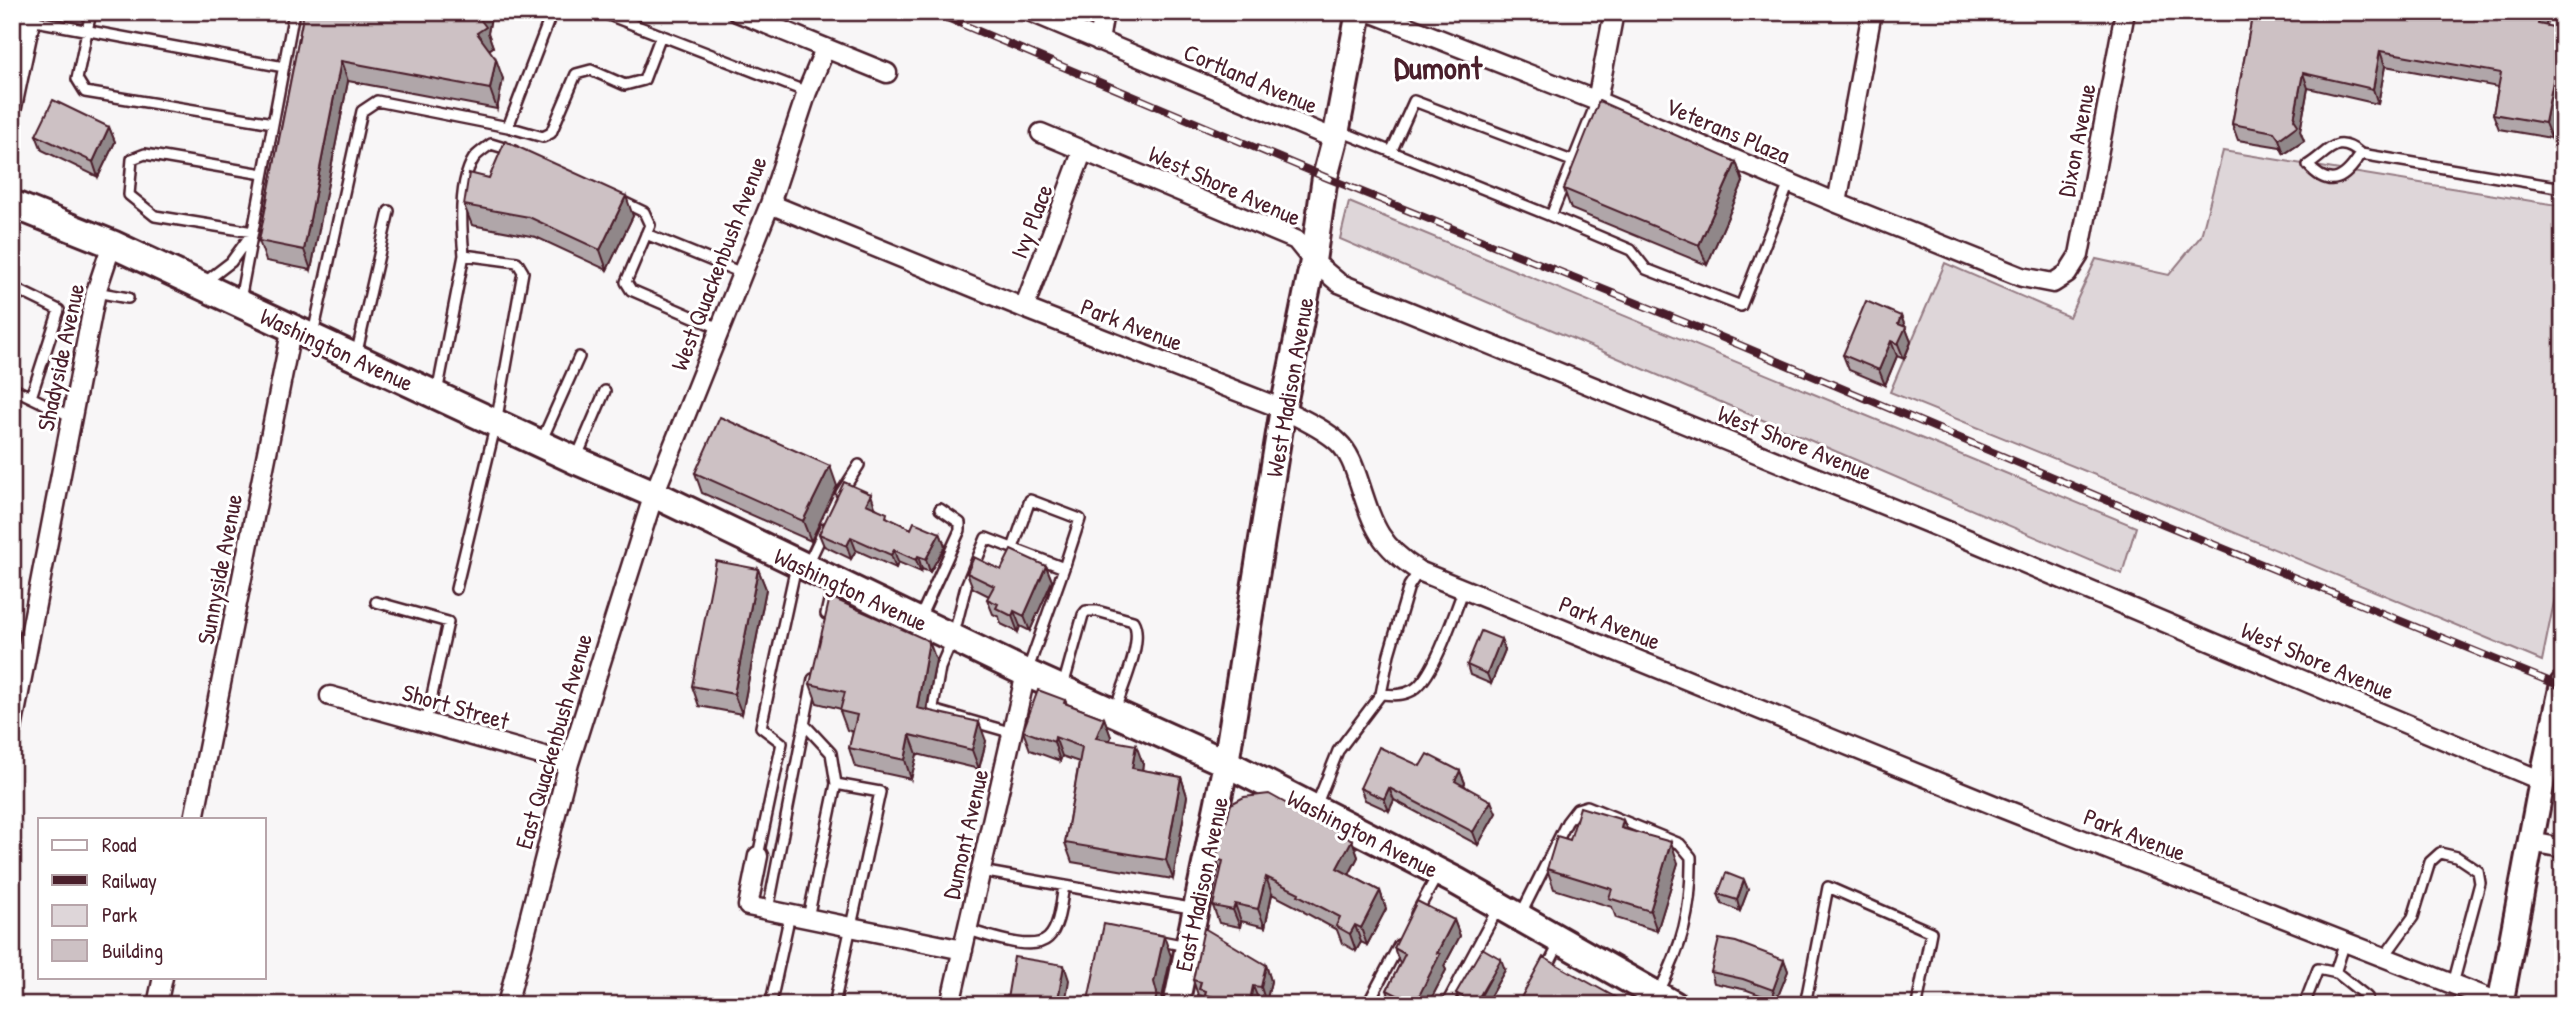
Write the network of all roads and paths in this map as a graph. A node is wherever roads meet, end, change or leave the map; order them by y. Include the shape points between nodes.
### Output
1 (91, 12) edge
2 (293, 12) edge
3 (552, 12) edge
4 (601, 12) edge
5 (737, 12) edge
6 (1031, 12) edge
7 (1104, 12) edge
8 (1359, 12) edge
9 (1370, 12) edge
10 (1614, 12) edge
11 (1872, 12) edge
12 (2125, 12) edge
13 (31, 16) edge
14 (87, 30) junction
15 (661, 36) junction
16 (1099, 41) junction
17 (825, 49) junction
18 (17, 65) edge
19 (284, 67) junction
20 (887, 73) dead end
21 (807, 92) junction
22 (1597, 101) junction
23 (12, 107) edge
24 (273, 123) junction
25 (508, 127) junction
26 (1041, 133) dead end
27 (1336, 135) junction
28 (1083, 150) junction
29 (1391, 152) junction
30 (520, 153) edge
31 (2361, 154) junction
32 (1572, 161) junction
33 (263, 174) junction
34 (1789, 183) junction
35 (2563, 188) edge
36 (607, 194) edge
37 (1837, 203) junction
38 (12, 204) edge
39 (770, 204) junction
40 (389, 211) dead end
41 (1551, 216) junction
42 (253, 232) junction
43 (646, 234) junction
44 (112, 244) junction
45 (464, 255) junction
46 (1313, 261) junction
47 (742, 273) junction
48 (2067, 274) joint
49 (201, 285) junction
50 (12, 286) edge
51 (96, 292) junction
52 (128, 298) dead end
53 (239, 303) junction
54 (1024, 308) junction
55 (719, 328) junction
56 (302, 332) junction
57 (356, 357) junction
58 (579, 357) dead end
59 (12, 388) edge
60 (605, 391) dead end
61 (437, 395) junction
62 (31, 397) junction
63 (1283, 409) junction
64 (72, 416) junction
65 (495, 424) junction
66 (540, 444) junction
67 (575, 460) junction
68 (859, 465) dead end
69 (654, 494) junction
70 (837, 503) edge
71 (940, 509) dead end
72 (828, 522) edge
73 (1013, 548) junction
74 (801, 566) junction
75 (1064, 568) junction
76 (1419, 571) junction
77 (833, 581) junction
78 (456, 589) dead end
79 (1464, 589) junction
80 (376, 602) dead end
81 (825, 620) edge
82 (919, 622) junction
83 (953, 638) junction
84 (815, 672) edge
85 (1027, 673) junction
86 (2563, 684) edge
87 (1062, 689) junction
88 (1381, 694) junction
89 (330, 696) dead end
90 (1114, 712) junction
91 (426, 723) junction
92 (804, 724) junction
93 (12, 729) edge
94 (1013, 733) junction
95 (569, 763) junction
96 (1227, 763) junction
97 (2542, 781) junction
98 (836, 784) junction
99 (1314, 808) junction
100 (194, 818) edge
101 (2531, 842) junction
102 (2563, 848) edge
103 (758, 856) joint
104 (981, 871) junction
105 (1438, 872) junction
106 (1064, 886) junction
107 (1198, 909) junction
108 (768, 910) junction
109 (1510, 912) junction
110 (790, 914) junction
111 (808, 918) junction
112 (1414, 918) edge
113 (850, 926) junction
114 (968, 930) junction
115 (1147, 938) edge
116 (1402, 941) edge
117 (1561, 941) junction
118 (2345, 942) junction
119 (1189, 947) junction
120 (963, 950) junction
121 (2384, 957) junction
122 (2335, 973) junction
123 (163, 978) edge
124 (1538, 984) edge
125 (2453, 984) junction
126 (1666, 1000) edge
127 (771, 1002) dead end
128 (2501, 1004) edge
129 (157, 1005) edge
130 (507, 1005) edge
131 (834, 1005) edge
132 (950, 1005) edge
133 (1176, 1005) edge
134 (1384, 1005) edge
135 (1446, 1005) edge
136 (1805, 1005) edge
137 (1917, 1005) edge
138 (2304, 1005) edge
139 (2364, 1005) edge

1 - 14 lane
2 - 19 lane
3 - 25 lane
4 - 15 lane
5 - 17 street
6 - 16 street, Cortland Avenue
7 - 16 street
8 - 27 main road, West Madison Avenue
9 - 22 street, Veterans Plaza
10 - 22 street
11 - 37 street
12 - 48 street, Dixon Avenue via 2079,255
13 - 14 lane
13 - 18 street
14 - 19 lane
14 - 24 lane via 77,79 85,92
15 - 21 lane
15 - 25 lane via 644,80 625,85 591,70 576,74 551,133 543,137
16 - 27 street, Cortland Avenue
17 - 20 street
17 - 21 street, West Quackenbush Avenue
18 - 23 street
19 - 24 lane
21 - 39 street, West Quackenbush Avenue
22 - 32 lane
22 - 34 street, Veterans Plaza
24 - 33 lane
25 - 56 lane via 377,101 362,111
26 - 28 street, West Shore Avenue
27 - 29 lane
27 - 46 main road, West Madison Avenue
28 - 46 street, West Shore Avenue via 1296,240
28 - 54 street, Ivy Place
29 - 32 lane via 1414,101
29 - 41 lane
30 - 45 lane via 491,144 474,158 464,185
31 - 31 lane via 2353,147 2334,145 2308,165 2331,180 2342,178
31 - 35 lane
32 - 41 lane
33 - 42 lane
33 - 42 lane via 145,154 132,159 129,195 155,216
34 - 37 street, Veterans Plaza
34 - 41 lane via 1741,306 1646,269 1630,250
36 - 43 lane via 644,212 650,225
37 - 48 street, Veterans Plaza via 2022,277 2053,283
38 - 44 main road, Washington Avenue
39 - 47 street, West Quackenbush Avenue
39 - 54 street, Park Avenue
40 - 57 lane
42 - 49 lane via 231,262
42 - 53 lane
43 - 47 lane
43 - 55 lane via 626,282 631,290
44 - 49 main road, Washington Avenue
44 - 51 street, Shadyside Avenue
45 - 61 lane
45 - 65 lane via 517,262 523,272
46 - 63 main road, West Madison Avenue
46 - 97 street, West Shore Avenue via 1339,283 1960,536
47 - 55 street, West Quackenbush Avenue
49 - 53 main road, Washington Avenue
50 - 62 lane via 59,310
51 - 52 lane
51 - 64 street, Shadyside Avenue
53 - 56 main road, Washington Avenue
54 - 63 street, Park Avenue
55 - 69 street, West Quackenbush Avenue
56 - 57 main road, Washington Avenue
56 - 100 street, Sunnyside Avenue
57 - 61 main road, Washington Avenue
58 - 66 lane
59 - 62 lane
60 - 67 lane
61 - 65 main road, Washington Avenue
62 - 64 lane
63 - 76 street, Park Avenue via 1339,443 1352,461 1382,539
63 - 96 main road, West Madison Avenue
64 - 93 street, Shadyside Avenue
65 - 66 main road, Washington Avenue
65 - 78 lane
66 - 67 main road, Washington Avenue
67 - 69 main road, Washington Avenue
68 - 70 lane
69 - 74 main road, Washington Avenue
69 - 95 street, East Quackenbush Avenue
71 - 82 lane via 960,523 960,530
72 - 74 lane
73 - 75 lane
73 - 75 lane via 1030,500 1080,519
73 - 83 lane via 985,538
74 - 77 main road, Washington Avenue
74 - 103 lane via 761,727 782,743
75 - 85 lane
76 - 79 street, Park Avenue
76 - 88 lane via 1409,586
77 - 81 lane
77 - 82 main road, Washington Avenue
79 - 88 lane via 1427,677 1399,695
79 - 118 street, Park Avenue
80 - 91 lane via 448,622
82 - 83 main road, Washington Avenue
83 - 85 main road, Washington Avenue
83 - 94 lane via 940,668 934,709
84 - 92 lane
85 - 87 main road, Washington Avenue
85 - 94 street, Dumont Avenue
86 - 97 main road
87 - 90 main road, Washington Avenue
87 - 90 lane via 1086,611 1133,621 1136,643
88 - 99 lane via 1338,751
89 - 91 street, Short Street
90 - 96 main road, Washington Avenue
91 - 95 street, Short Street
92 - 98 lane via 831,753
92 - 108 lane
94 - 104 street, Dumont Avenue
95 - 130 street, East Quackenbush Avenue
96 - 99 main road, Washington Avenue
96 - 107 main road, East Madison Avenue
97 - 101 main road
98 - 111 lane
98 - 113 lane via 880,792
99 - 105 main road, Washington Avenue
101 - 102 street
101 - 128 main road
103 - 108 street via 748,906
104 - 106 lane
104 - 114 street, Dumont Avenue
105 - 109 main road, Washington Avenue
105 - 112 lane
106 - 107 lane
106 - 114 lane via 1056,922 1042,941 1031,946
107 - 119 main road, East Madison Avenue
108 - 110 street
109 - 117 main road, Washington Avenue
109 - 126 lane via 1577,809 1587,806 1680,844 1691,857 1692,879 1685,929
109 - 135 lane
110 - 111 street
110 - 127 lane
111 - 113 street
113 - 120 street
113 - 131 lane
114 - 120 street, Dumont Avenue
115 - 119 lane
116 - 134 lane via 1371,998
117 - 124 lane
117 - 126 main road, Washington Avenue
118 - 121 street, Park Avenue
118 - 122 lane
119 - 133 main road, East Madison Avenue
120 - 132 street, Dumont Avenue
121 - 125 street, Park Avenue
121 - 125 lane via 2413,917 2430,862 2440,853 2457,857 2478,871 2480,883
122 - 138 lane via 2318,969
122 - 139 lane via 2367,997
123 - 129 street
125 - 128 street, Park Avenue
136 - 137 lane via 1828,887 1931,932

